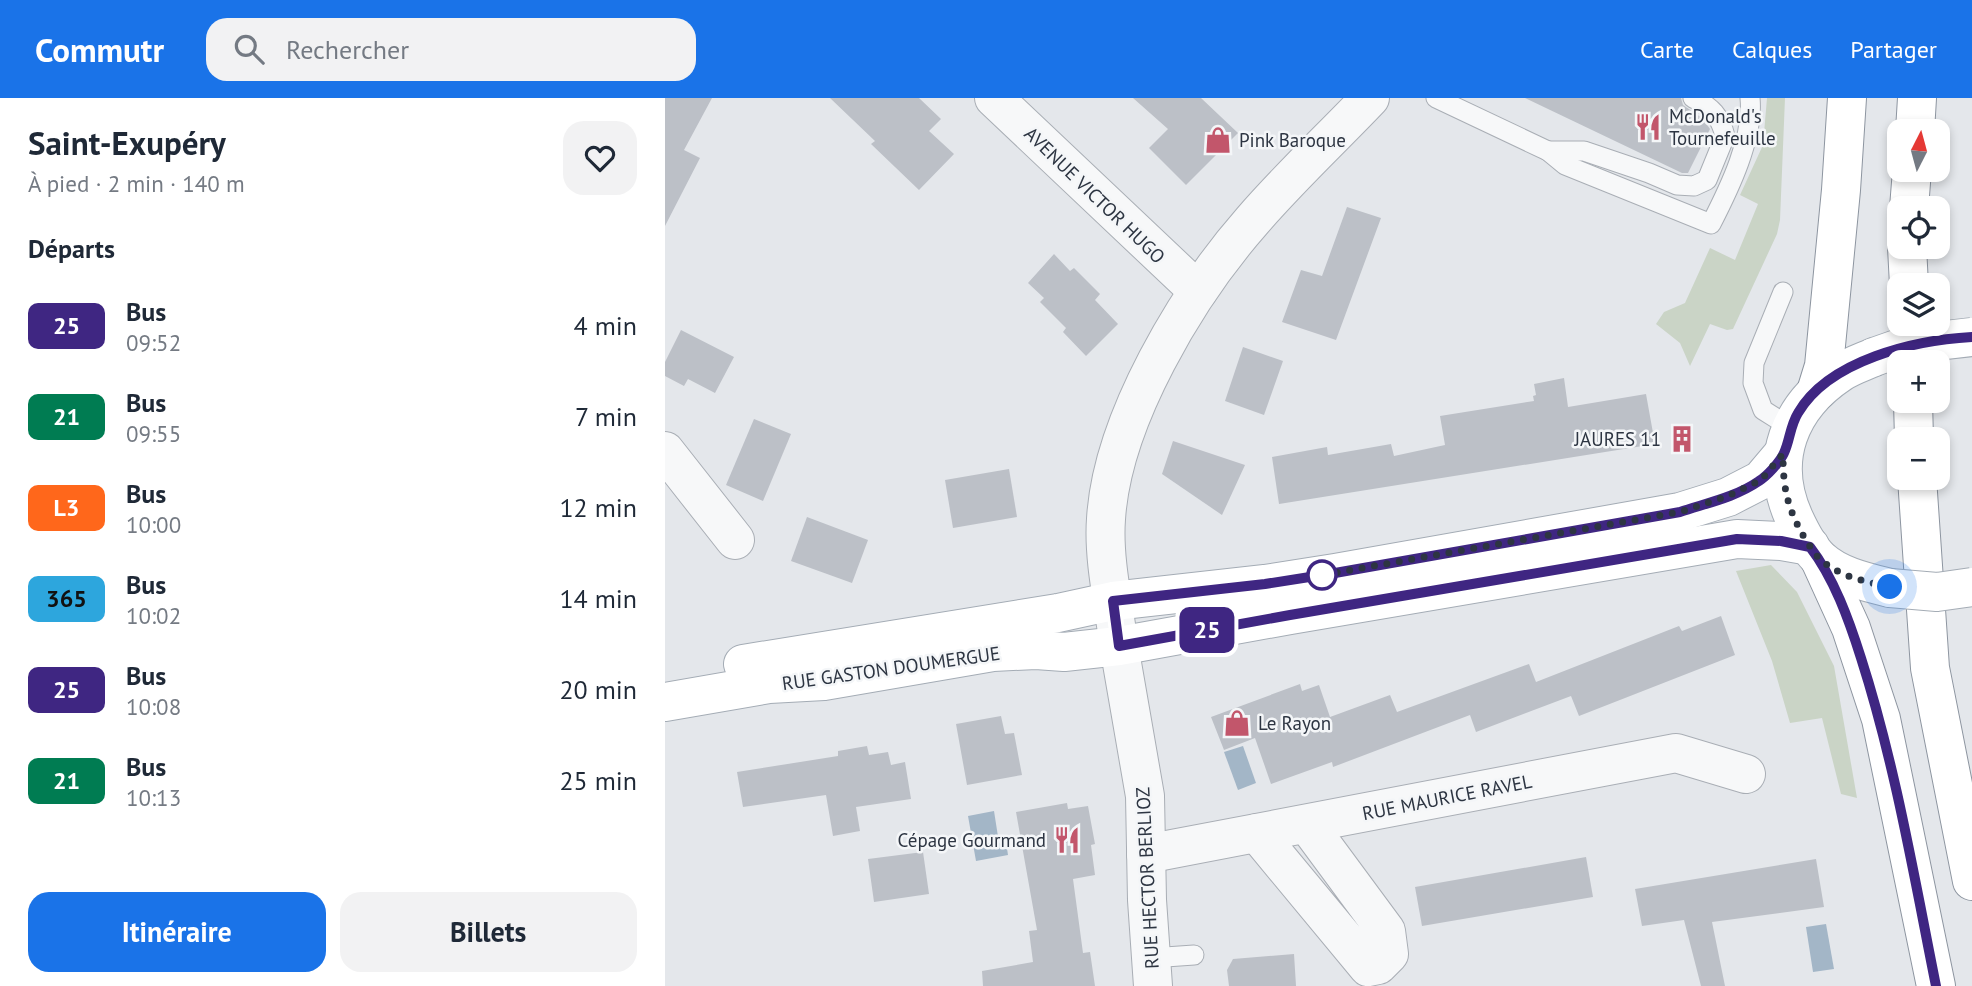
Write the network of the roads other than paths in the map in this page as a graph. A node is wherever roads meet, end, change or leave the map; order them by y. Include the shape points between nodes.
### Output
1 (994, 98) edge
2 (1370, 98) edge
3 (1436, 98) edge
4 (1693, 98) edge
5 (1750, 98) edge
6 (1847, 98) edge
7 (1917, 98) edge
8 (1463, 105) edge
9 (1916, 119) edge
10 (1548, 151) junction
11 (1198, 291) junction
12 (1783, 292) dead end
13 (1972, 337) edge
14 (1816, 391) junction
15 (1787, 441) junction
16 (665, 451) edge
17 (1918, 490) edge
18 (736, 540) dead end
19 (1815, 553) junction
20 (1972, 587) edge
21 (1113, 601) junction
22 (1119, 646) junction
23 (665, 677) edge
24 (665, 702) edge
25 (1746, 774) dead end
26 (1307, 824) junction
27 (1257, 833) junction
28 (1146, 854) junction
29 (1972, 881) edge
30 (1194, 955) dead end
31 (1151, 972) edge
32 (1370, 976) edge
33 (1936, 986) edge

1 - 11 street, AVENUE VICTOR HUGO
2 - 11 street, RUE HECTOR BERLIOZ via 1251,221
3 - 8 lane
4 - 10 lane via 1717,114 1725,136 1707,180 1694,186 1677,185 1584,151
5 - 10 lane via 1751,111 1733,181 1711,224 1565,165
6 - 14 main road via 1823,366
7 - 9 main road
8 - 10 lane
11 - 21 street, RUE HECTOR BERLIOZ via 1133,411 1113,466 1105,522
12 - 15 lane via 1754,363 1753,383 1763,410
13 - 14 main road, bridge via 1911,344 1841,371
14 - 15 main road, RUE GASTON DOUMERGUE via 1799,410
15 - 19 main road via 1783,482 1788,504
15 - 21 main road, RUE GASTON DOUMERGUE via 1761,480 1680,512 1265,584
16 - 18 street
17 - 29 main road via 1930,668
19 - 20 main road, RUE GASTON DOUMERGUE, bridge via 1855,579 1890,587 1937,592
19 - 22 main road, RUE GASTON DOUMERGUE via 1781,541 1737,539
19 - 33 main road via 1851,628 1881,719
21 - 22 street, RUE HECTOR BERLIOZ
21 - 23 main road, RUE GASTON DOUMERGUE
22 - 24 main road, RUE GASTON DOUMERGUE via 993,652
22 - 28 street, RUE HECTOR BERLIOZ via 1145,796
25 - 26 street, RUE MAURICE RAVEL via 1676,753
26 - 27 street, RUE MAURICE RAVEL
26 - 32 street via 1386,931 1389,954
27 - 28 street, RUE MAURICE RAVEL
27 - 32 street
28 - 31 street, RUE HECTOR BERLIOZ
30 - 31 lane

